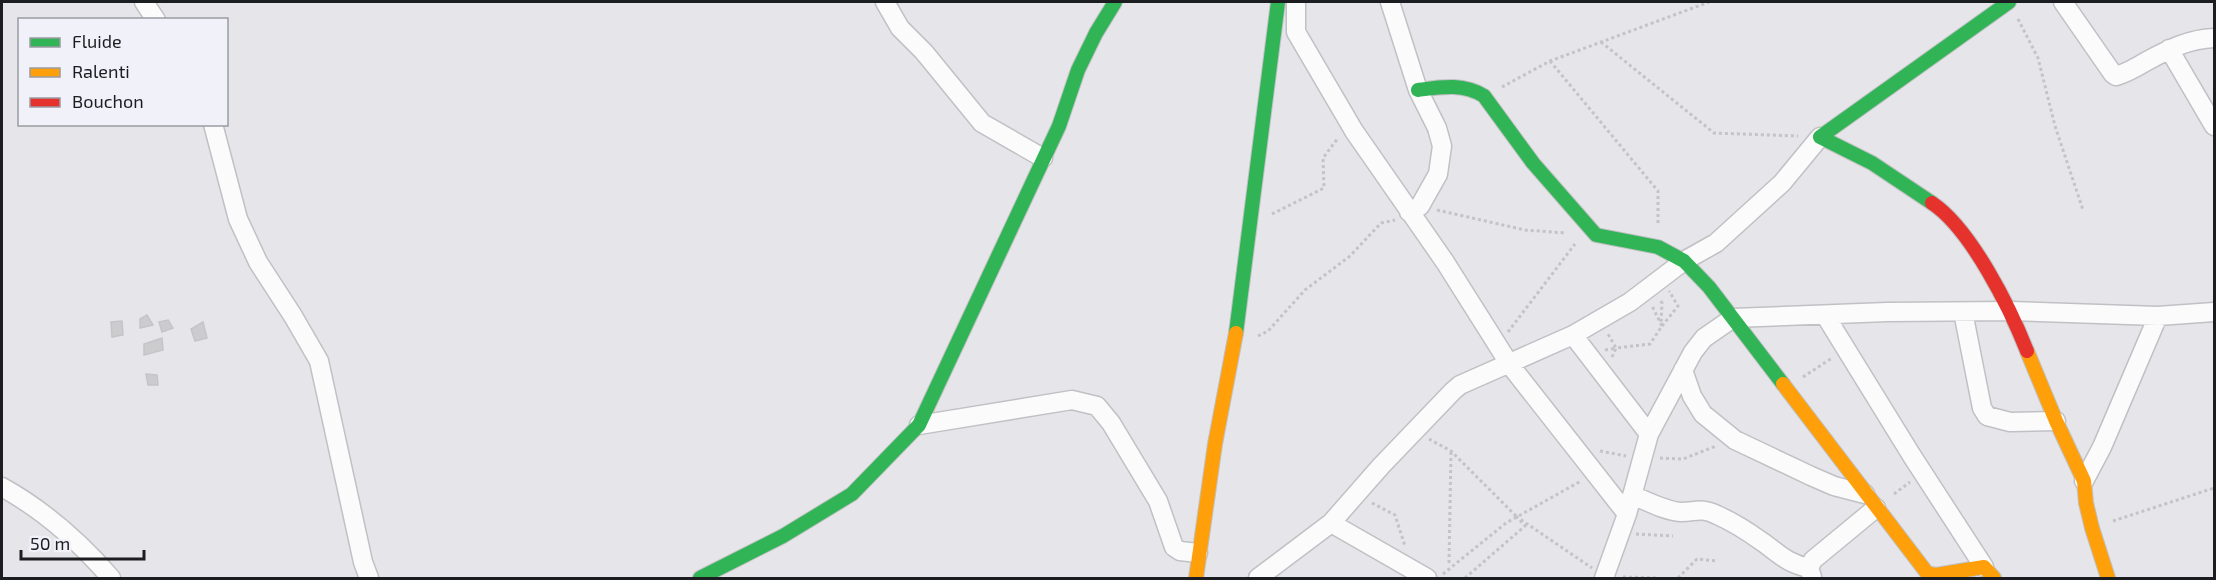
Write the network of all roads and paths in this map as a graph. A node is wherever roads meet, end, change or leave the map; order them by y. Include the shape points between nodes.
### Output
1 (144, 2) edge
2 (885, 2) edge
3 (1115, 2) edge
4 (1278, 2) edge
5 (1296, 2) edge
6 (1390, 2) edge
7 (1707, 2) edge
8 (2063, 2) edge
9 (2012, 6) edge
10 (155, 18) edge
11 (2214, 38) edge
12 (1601, 42) junction
13 (2169, 49) junction
14 (1550, 61) junction
15 (1418, 90) junction
16 (1484, 96) junction
17 (1349, 122) junction
18 (214, 126) edge
19 (2214, 126) edge
20 (1820, 137) junction
21 (1043, 158) junction
22 (2083, 210) dead end
23 (1410, 212) junction
24 (1249, 225) junction
25 (1589, 234) junction
26 (1658, 247) junction
27 (1684, 261) junction
28 (1654, 292) junction
29 (2012, 311) junction
30 (1963, 312) junction
31 (2214, 312) edge
32 (1826, 315) junction
33 (2158, 316) junction
34 (1733, 318) junction
35 (1662, 325) junction
36 (1573, 335) junction
37 (1234, 345) junction
38 (1498, 345) junction
39 (1846, 349) junction
40 (1510, 364) junction
41 (1683, 370) junction
42 (1604, 375) junction
43 (1786, 388) junction
44 (2056, 421) junction
45 (919, 425) junction
46 (1415, 430) junction
47 (1649, 434) junction
48 (1451, 452) junction
49 (1923, 472) junction
50 (1594, 474) junction
51 (2084, 481) junction
52 (2, 487) edge
53 (2214, 488) edge
54 (1355, 495) junction
55 (1632, 495) junction
56 (1871, 501) junction
57 (1627, 514) junction
58 (1517, 517) junction
59 (1331, 523) junction
60 (2091, 528) junction
61 (1620, 533) junction
62 (1673, 536) dead end
63 (1198, 553) junction
64 (1717, 561) dead end
65 (1449, 563) dead end
66 (1811, 573) edge
67 (1989, 573) edge
68 (1420, 575) edge
69 (1604, 577) edge
70 (111, 579) edge
71 (369, 579) edge
72 (700, 579) edge
73 (1196, 579) edge
74 (1258, 579) edge
75 (1436, 579) edge
76 (1465, 579) edge
77 (1659, 579) edge
78 (1678, 579) edge
79 (2108, 579) edge

1 - 10 street
2 - 21 street via 900,28 982,123
3 - 21 street via 1078,70 1059,126
4 - 24 street
5 - 17 street via 1296,32 1302,46
6 - 15 street
7 - 12 path
8 - 13 street via 2116,76
9 - 20 street
9 - 22 path via 2038,58 2055,126
11 - 13 street via 2197,38
12 - 14 path
12 - 20 path via 1714,133
13 - 19 street
14 - 16 path
14 - 26 path via 1658,191
15 - 16 street via 1464,86 1475,88
15 - 23 street via 1443,146 1438,174
16 - 25 street
17 - 23 street
17 - 24 path via 1323,158 1324,189
18 - 71 street via 238,219 258,262 319,361
20 - 27 street via 1782,183 1716,243
20 - 29 street via 1872,163 1937,206 1964,234
21 - 45 street
23 - 25 path via 1525,230
23 - 37 path via 1381,223 1350,256 1305,290 1268,331
23 - 38 street
24 - 37 street
25 - 26 street
25 - 38 path
26 - 27 street
27 - 28 street
27 - 34 street
28 - 35 path
28 - 35 path via 1662,303
28 - 35 path via 1668,288 1678,306
28 - 36 street
29 - 30 street
29 - 33 street
29 - 44 street
30 - 32 street
30 - 44 street via 1986,416 2010,422
31 - 33 street
32 - 34 street
32 - 39 street
33 - 51 street
34 - 41 street via 1704,338
34 - 43 street
35 - 42 path via 1650,344 1616,348
36 - 40 street
36 - 42 street
37 - 63 street
38 - 40 street
39 - 43 path
39 - 49 street
40 - 46 street via 1460,385
40 - 50 street
41 - 47 street
41 - 56 street via 1703,414 1735,440
42 - 47 street
43 - 56 street
44 - 51 street
45 - 63 street via 1072,400 1097,406 1112,423 1158,501 1174,547
45 - 72 street via 852,494
46 - 48 path
46 - 54 street
47 - 55 street
48 - 58 path
48 - 65 path
49 - 56 path
49 - 67 street
50 - 57 street
50 - 58 path
51 - 60 street
52 - 70 street via 59,525
53 - 60 path
54 - 59 street
54 - 68 path via 1395,515
55 - 57 street
55 - 66 street via 1680,512 1702,509 1716,514
56 - 66 street via 1813,560
56 - 67 street via 1927,573
57 - 61 street
58 - 69 path
58 - 75 path
58 - 76 path via 1525,526
59 - 68 street
59 - 74 street
60 - 79 street
61 - 62 path
61 - 69 street
63 - 73 street
64 - 78 path via 1697,559
69 - 77 path

